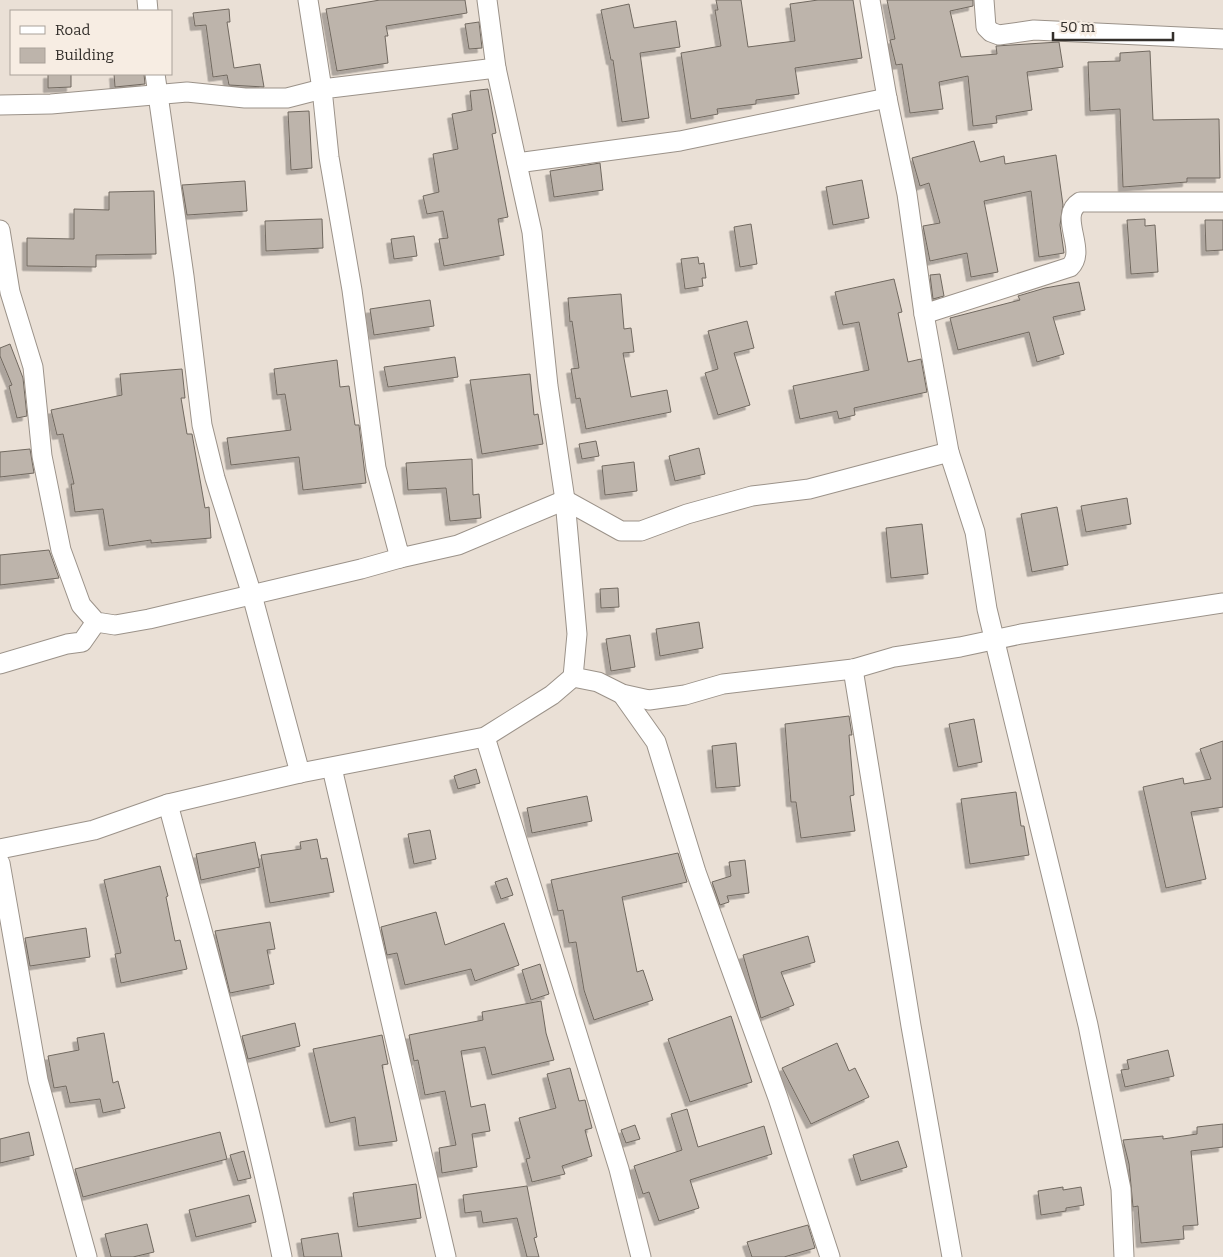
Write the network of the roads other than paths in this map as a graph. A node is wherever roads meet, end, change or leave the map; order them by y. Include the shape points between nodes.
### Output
1 (308, 0) edge
2 (487, 0) edge
3 (870, 0) edge
4 (984, 0) edge
5 (1223, 39) edge
6 (496, 68) junction
7 (155, 75) edge
8 (322, 89) junction
9 (157, 93) junction
10 (887, 98) junction
11 (0, 106) edge
12 (517, 162) junction
13 (1223, 202) edge
14 (0, 230) edge
15 (924, 314) junction
16 (949, 452) junction
17 (565, 500) junction
18 (400, 558) junction
19 (252, 595) junction
20 (1223, 603) edge
21 (96, 622) junction
22 (995, 638) junction
23 (0, 664) edge
24 (853, 669) junction
25 (573, 678) junction
26 (622, 694) junction
27 (485, 737) junction
28 (332, 768) junction
29 (300, 773) junction
30 (168, 804) junction
31 (0, 849) edge
32 (0, 863) edge
33 (87, 1257) edge
34 (282, 1257) edge
35 (446, 1257) edge
36 (641, 1257) edge
37 (830, 1257) edge
38 (952, 1257) edge
39 (1124, 1257) edge

1 - 8 street
2 - 6 street
3 - 10 street
4 - 5 street via 986,27 999,35 1034,30
6 - 8 street
6 - 12 street
7 - 9 street
8 - 9 street via 287,98
8 - 18 street via 329,157 352,290 376,468
9 - 11 street
9 - 19 street via 202,425
10 - 12 street via 680,141
10 - 15 street via 907,194
12 - 17 street via 532,232 548,386
13 - 15 street via 1080,202 1071,212 1076,254 1070,267
14 - 21 street via 10,292 32,367 42,456 61,550 81,605
15 - 16 street
16 - 17 street via 809,489 752,496 641,531 621,531
16 - 22 street via 975,532
17 - 18 street via 458,545
17 - 25 street via 577,634
18 - 19 street
19 - 21 street via 150,619 115,625
19 - 29 street
20 - 22 street
21 - 23 street via 82,642
22 - 24 street via 894,657
22 - 39 street via 1088,1025 1121,1189
24 - 26 street via 723,684 686,695 649,700
24 - 38 street
25 - 26 street via 598,682
25 - 27 street via 552,696
26 - 37 street via 656,742 696,872 778,1098
27 - 28 street
27 - 36 street via 619,1169
28 - 29 street
28 - 35 street
29 - 30 street
30 - 31 street via 94,830
30 - 34 street via 241,1078
32 - 33 street via 38,1080

